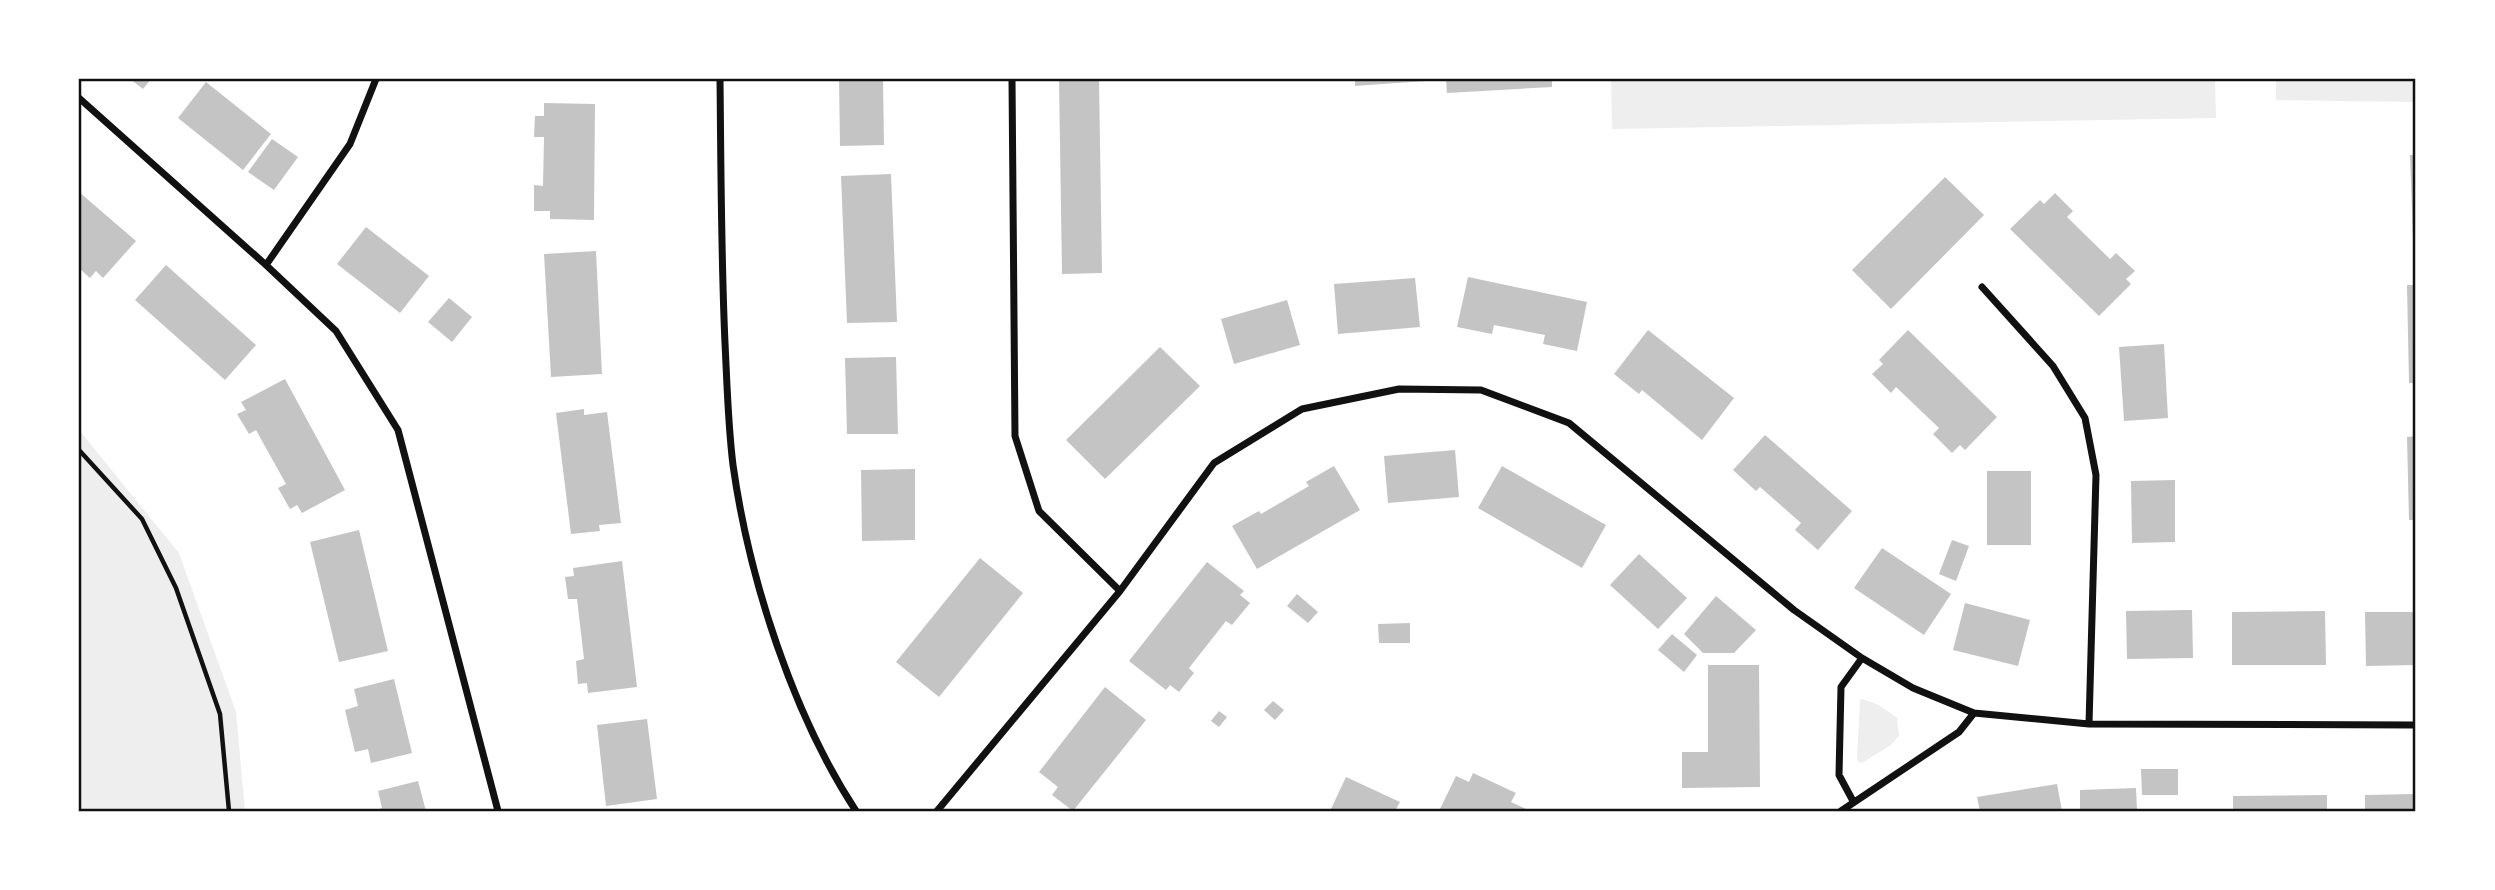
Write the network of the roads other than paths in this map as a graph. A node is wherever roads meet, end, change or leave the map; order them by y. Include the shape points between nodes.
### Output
1 (376, 79) edge
2 (720, 79) edge
3 (1012, 79) edge
4 (79, 98) edge
5 (266, 265) junction
6 (1982, 287) dead end
7 (1120, 591) junction
8 (1862, 657) junction
9 (1973, 713) junction
10 (2089, 724) junction
11 (2416, 725) edge
12 (1853, 801) junction
13 (498, 811) edge
14 (856, 811) edge
15 (937, 811) edge
16 (1841, 811) edge

1 - 5 street via 351,144
2 - 14 street via 722,282 733,464 767,612 818,743
3 - 7 street via 1015,436 1039,511
4 - 5 street
5 - 13 street via 336,331 398,430
6 - 10 street via 2053,366 2085,418 2096,475
7 - 8 street via 1214,463 1302,409 1399,389 1481,390 1569,423 1794,610
7 - 15 street
8 - 9 street via 1913,688
8 - 12 street via 1841,687 1839,775
9 - 10 street
9 - 12 street via 1959,732
10 - 11 street
12 - 16 street

